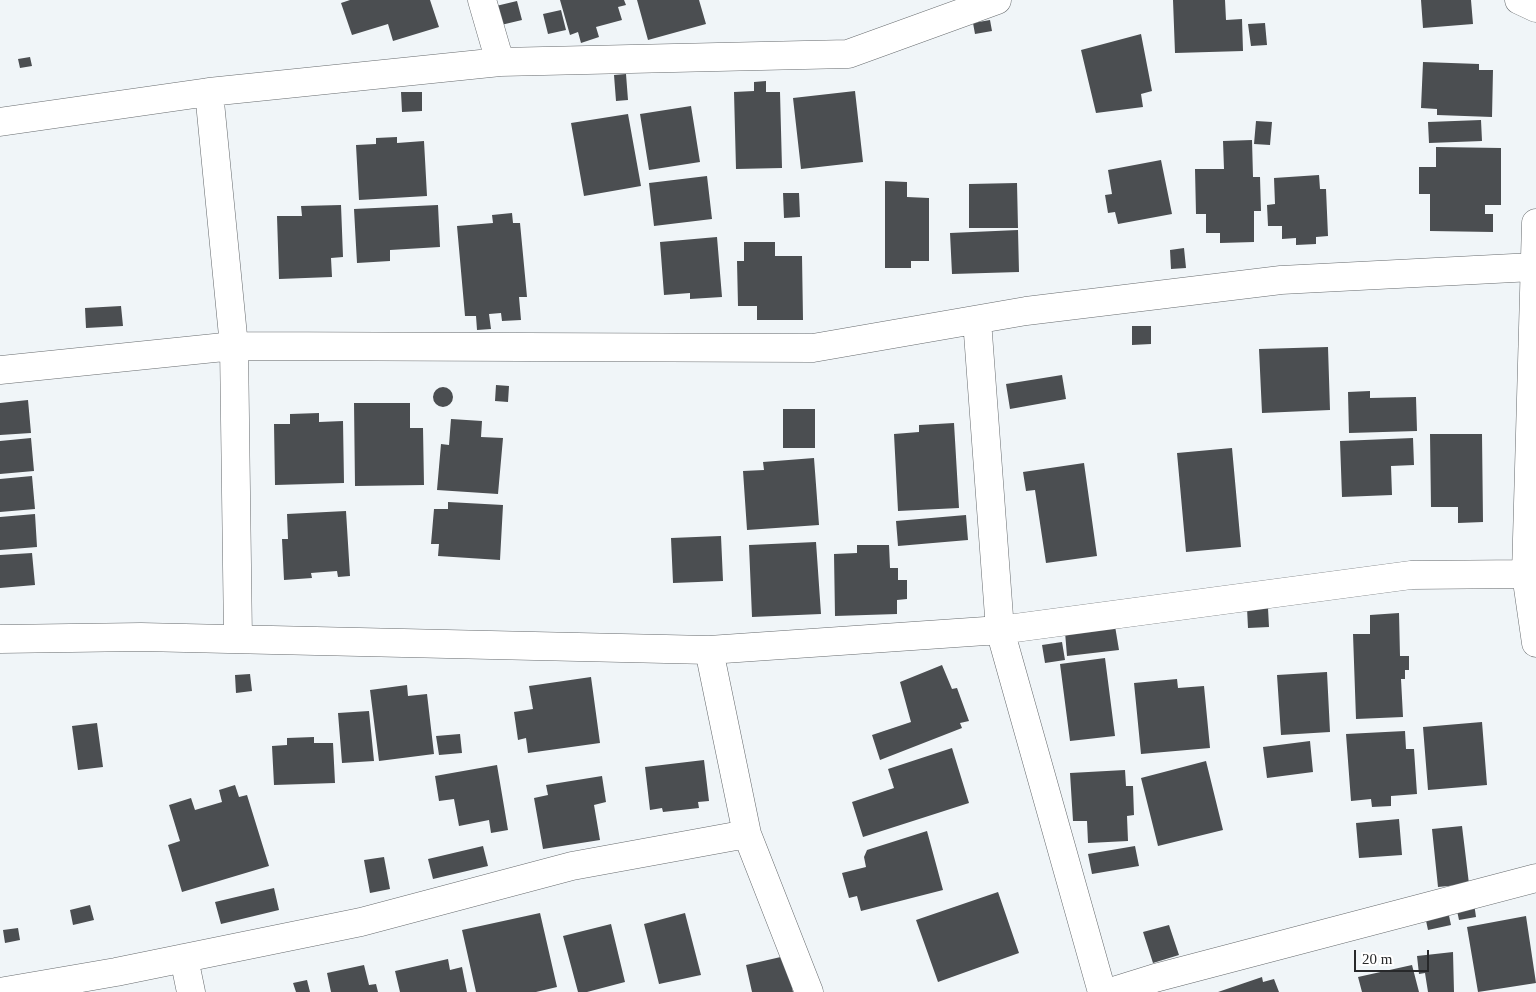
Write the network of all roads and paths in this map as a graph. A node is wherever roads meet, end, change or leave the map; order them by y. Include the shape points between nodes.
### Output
1 (482, 0) edge
2 (997, 0) edge
3 (1519, 0) edge
4 (1536, 8) edge
5 (500, 62) junction
6 (209, 92) junction
7 (0, 122) edge
8 (1536, 223) edge
9 (1533, 267) junction
10 (977, 320) junction
11 (234, 346) junction
12 (0, 370) edge
13 (1526, 574) junction
14 (1000, 630) junction
15 (238, 638) junction
16 (0, 640) edge
17 (1536, 643) edge
18 (709, 650) junction
19 (747, 834) junction
20 (1536, 878) edge
21 (184, 958) junction
22 (0, 992) edge
23 (191, 992) edge
24 (810, 992) edge
25 (1102, 992) edge
26 (1110, 992) edge

1 - 5 street
2 - 5 street via 848,54
3 - 4 street
5 - 6 street
6 - 7 street
6 - 11 street
8 - 9 street
9 - 10 street via 1281,280 1026,311
9 - 13 street
10 - 11 street via 813,348
10 - 14 street
11 - 12 street
11 - 15 street
13 - 14 street via 1411,575
13 - 17 street
14 - 18 street
14 - 25 street
15 - 16 street via 141,636
15 - 18 street
18 - 19 street
19 - 21 street via 572,866 361,922
19 - 24 street
20 - 26 street
21 - 22 street
21 - 23 street

